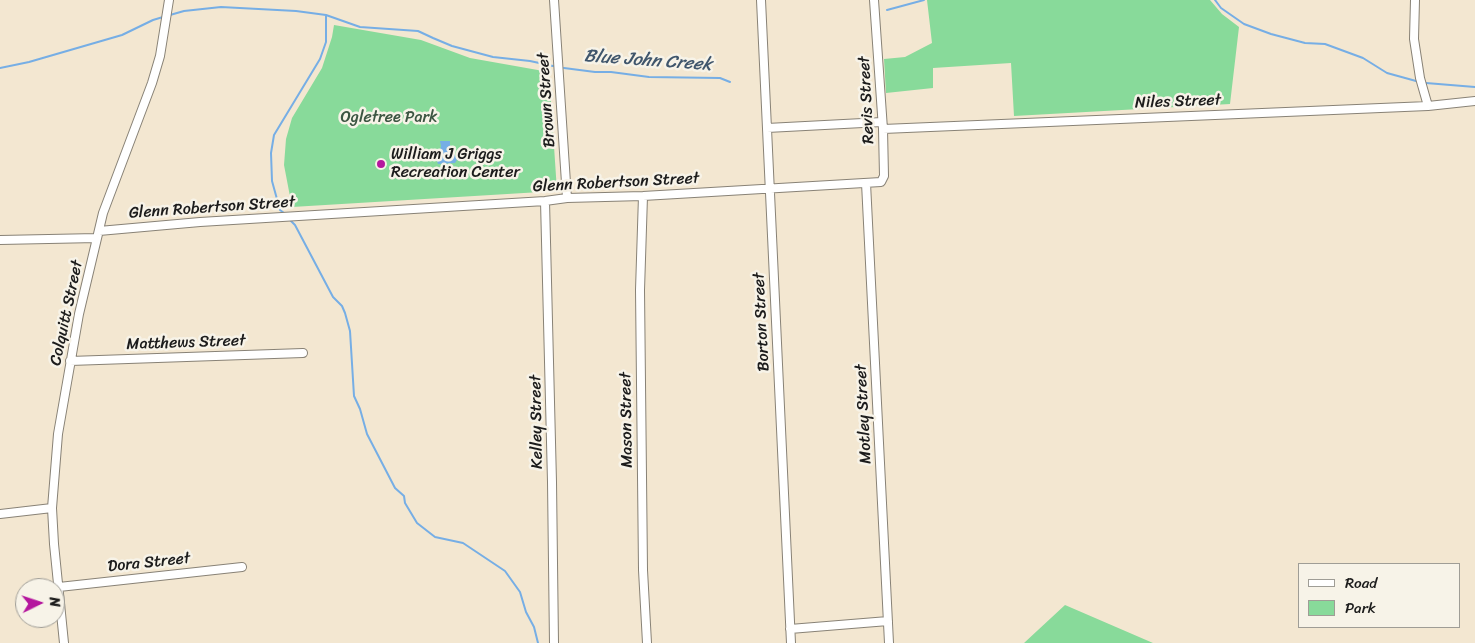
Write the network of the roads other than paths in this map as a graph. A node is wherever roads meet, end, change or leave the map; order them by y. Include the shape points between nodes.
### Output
1 (169, 0) edge
2 (554, 0) edge
3 (761, 0) edge
4 (874, 0) edge
5 (1415, 0) edge
6 (1475, 102) edge
7 (1428, 106) junction
8 (883, 125) junction
9 (767, 128) junction
10 (866, 183) junction
11 (769, 188) junction
12 (643, 196) junction
13 (567, 198) junction
14 (545, 201) junction
15 (98, 235) junction
16 (0, 240) edge
17 (303, 353) dead end
18 (70, 360) junction
19 (52, 508) junction
20 (0, 514) edge
21 (242, 567) dead end
22 (58, 578) edge
23 (65, 585) edge
24 (888, 621) junction
25 (63, 628) edge
26 (790, 629) junction
27 (64, 643) edge
28 (554, 643) edge
29 (647, 643) edge
30 (791, 643) edge
31 (889, 643) edge

1 - 15 street, Colquitt Street via 152,83 109,195
2 - 13 street, Brown Street
3 - 9 street, Borton Street
4 - 8 street, Revis Street
5 - 7 street via 1414,39
6 - 7 street, Niles Street
7 - 8 street, Niles Street
8 - 9 street, Niles Street
8 - 10 street, Revis Street via 884,176 880,182
9 - 11 street, Borton Street
10 - 11 street, Glenn Robertson Street
10 - 24 street, Motley Street
11 - 12 street, Glenn Robertson Street
11 - 26 street, Borton Street
12 - 13 street, Glenn Robertson Street
12 - 29 street, Mason Street via 640,319 642,570
13 - 14 street, Glenn Robertson Street
14 - 15 street, Glenn Robertson Street via 200,222
14 - 28 street, Kelley Street
15 - 16 street, Glenn Robertson Street
15 - 18 street, Colquitt Street
17 - 18 street, Matthews Street
18 - 19 street, Colquitt Street via 58,434
19 - 20 street
19 - 22 street, Colquitt Street
21 - 23 street, Dora Street
24 - 26 street
24 - 31 street, Motley Street
25 - 27 street, Colquitt Street
26 - 30 street, Borton Street

